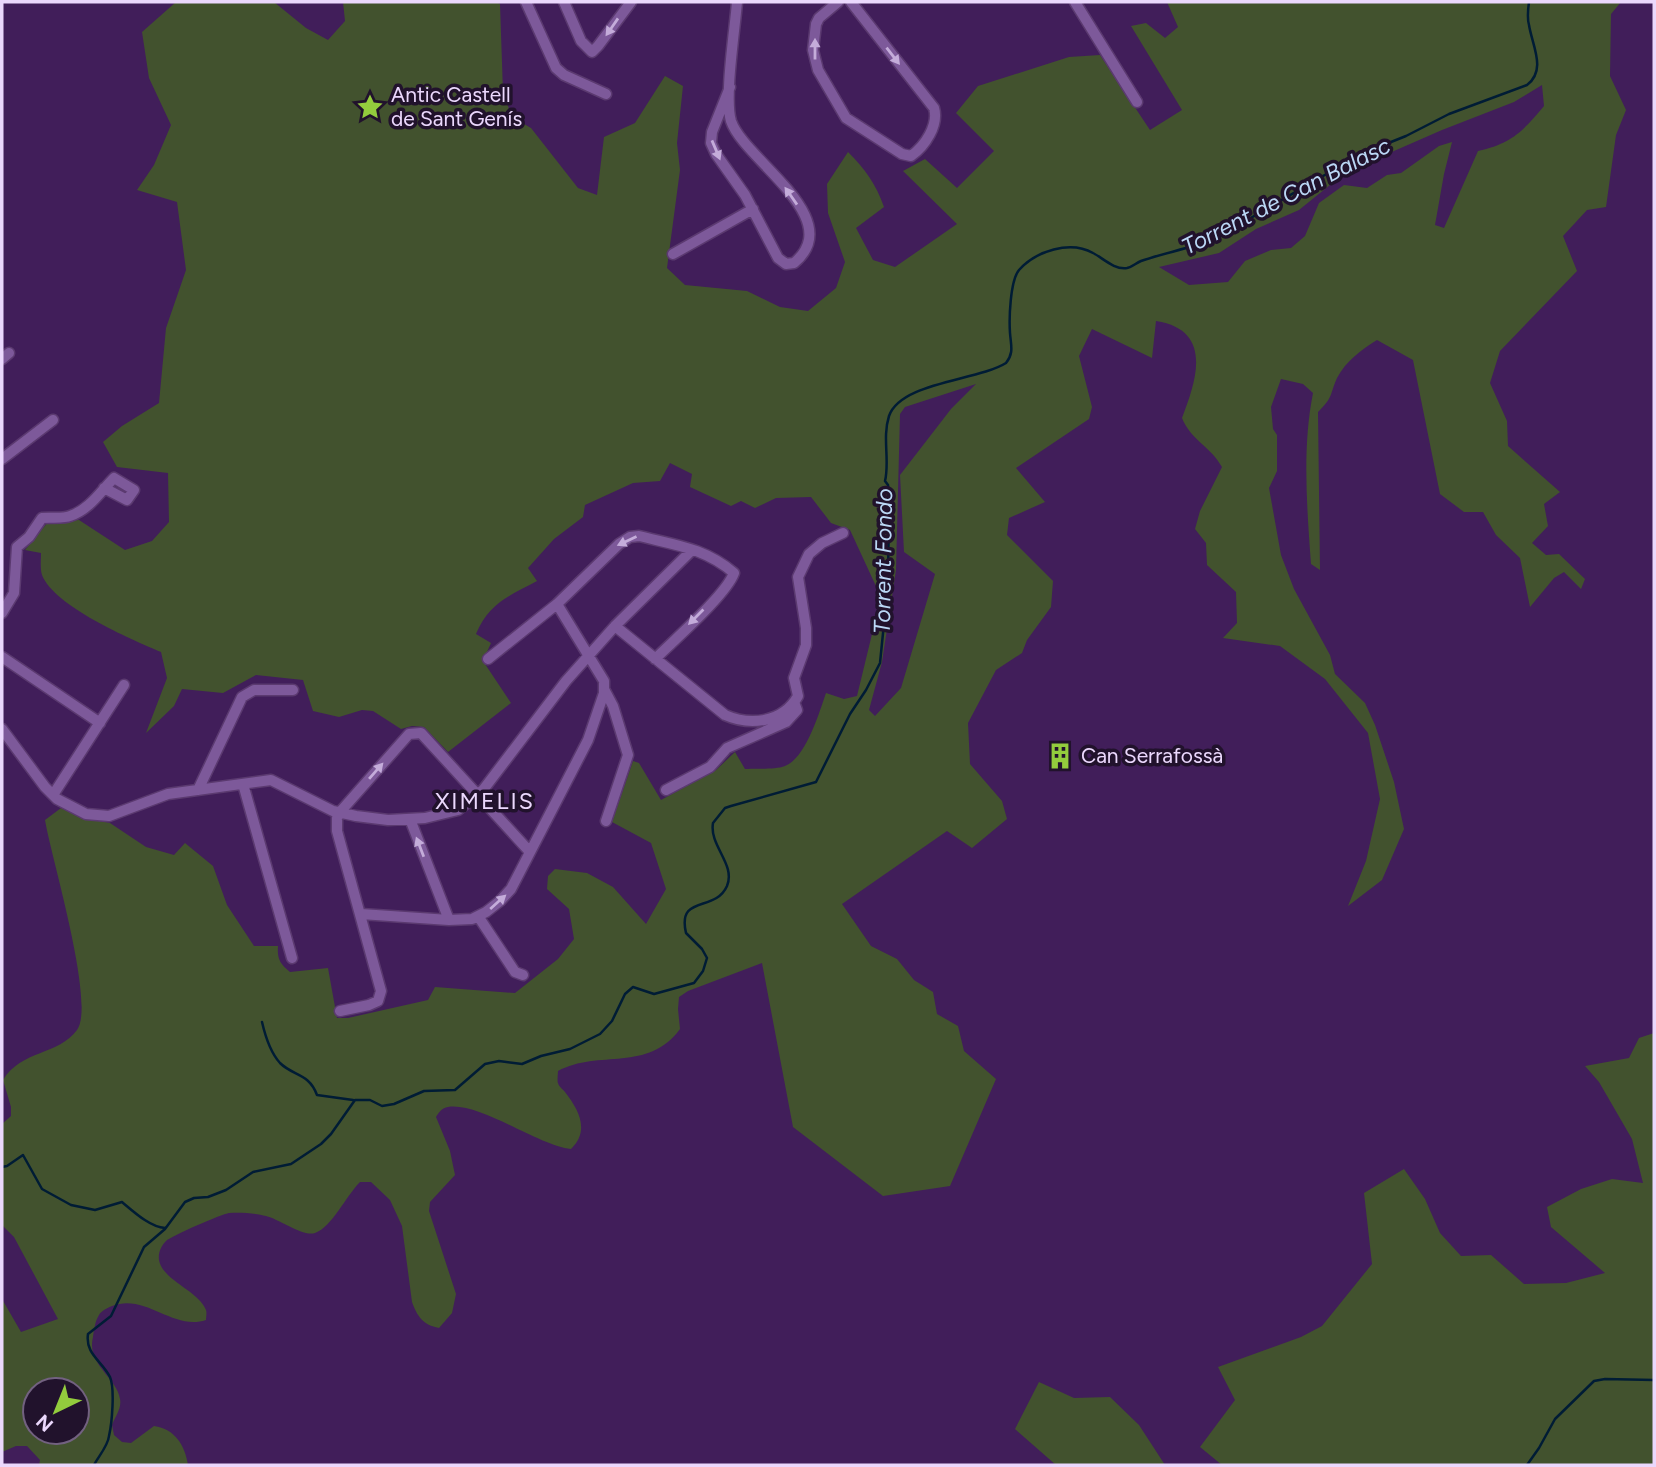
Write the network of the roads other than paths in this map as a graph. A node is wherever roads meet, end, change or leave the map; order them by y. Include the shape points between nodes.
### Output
1 (526, 2) edge
2 (564, 2) edge
3 (737, 2) edge
4 (838, 2) edge
5 (851, 2) edge
6 (1075, 2) edge
7 (629, 3) edge
8 (730, 87) junction
9 (606, 94) dead end
10 (1137, 102) dead end
11 (753, 209) junction
12 (673, 254) dead end
13 (53, 420) dead end
14 (2, 459) edge
15 (104, 488) dead end
16 (843, 533) dead end
17 (692, 550) junction
18 (557, 604) junction
19 (2, 614) edge
20 (615, 626) junction
21 (590, 655) junction
22 (2, 657) edge
23 (488, 659) dead end
24 (654, 659) junction
25 (124, 685) dead end
26 (604, 685) junction
27 (293, 690) dead end
28 (794, 702) junction
29 (100, 723) junction
30 (2, 729) edge
31 (243, 784) junction
32 (198, 790) junction
33 (666, 790) dead end
34 (479, 794) junction
35 (53, 795) junction
36 (340, 812) junction
37 (410, 819) junction
38 (606, 821) dead end
39 (530, 852) junction
40 (362, 914) junction
41 (478, 916) junction
42 (449, 920) junction
43 (292, 958) dead end
44 (523, 975) dead end
45 (340, 1011) dead end

1 - 9 street via 556,68
7 -> 2 street via 592,52 581,41
3 - 8 street
5 -> 4 street via 934,108 936,121 911,156 846,118 818,70 813,50 816,24
6 - 10 street
8 -> 11 street via 711,143
11 -> 8 street via 778,258 786,264 801,257 810,235 806,219 793,196 737,134 729,113
11 - 12 street
13 - 14 street
15 - 19 street via 93,502 69,517 42,518 17,547 14,593
16 - 28 street via 809,554 798,577 806,645 794,678 798,696
17 -> 18 street via 630,537
17 - 20 street
17 -> 24 street via 705,553 734,573
18 - 21 street
18 - 23 street
20 - 21 street
20 - 24 street
21 - 26 street
21 - 34 street
22 - 29 street
24 - 28 street via 738,721 758,722 782,715
25 - 29 street
26 - 38 street via 628,755
26 - 39 street via 588,740
27 - 32 street via 254,690 242,697
28 - 33 street via 797,710 786,722 727,748 710,767
29 - 35 street
30 - 35 street
31 - 32 street
31 - 36 street via 271,780
31 - 43 street
32 - 35 street via 168,794 109,816 86,814
36 -> 34 street via 409,734 415,733 421,733
34 - 37 street via 458,810
34 - 39 street
36 - 37 street
36 - 40 street via 337,831
42 -> 37 street
41 -> 39 street via 512,888
40 - 42 street
40 - 45 street via 381,990 378,1001
41 - 42 street
41 - 44 street via 514,971

